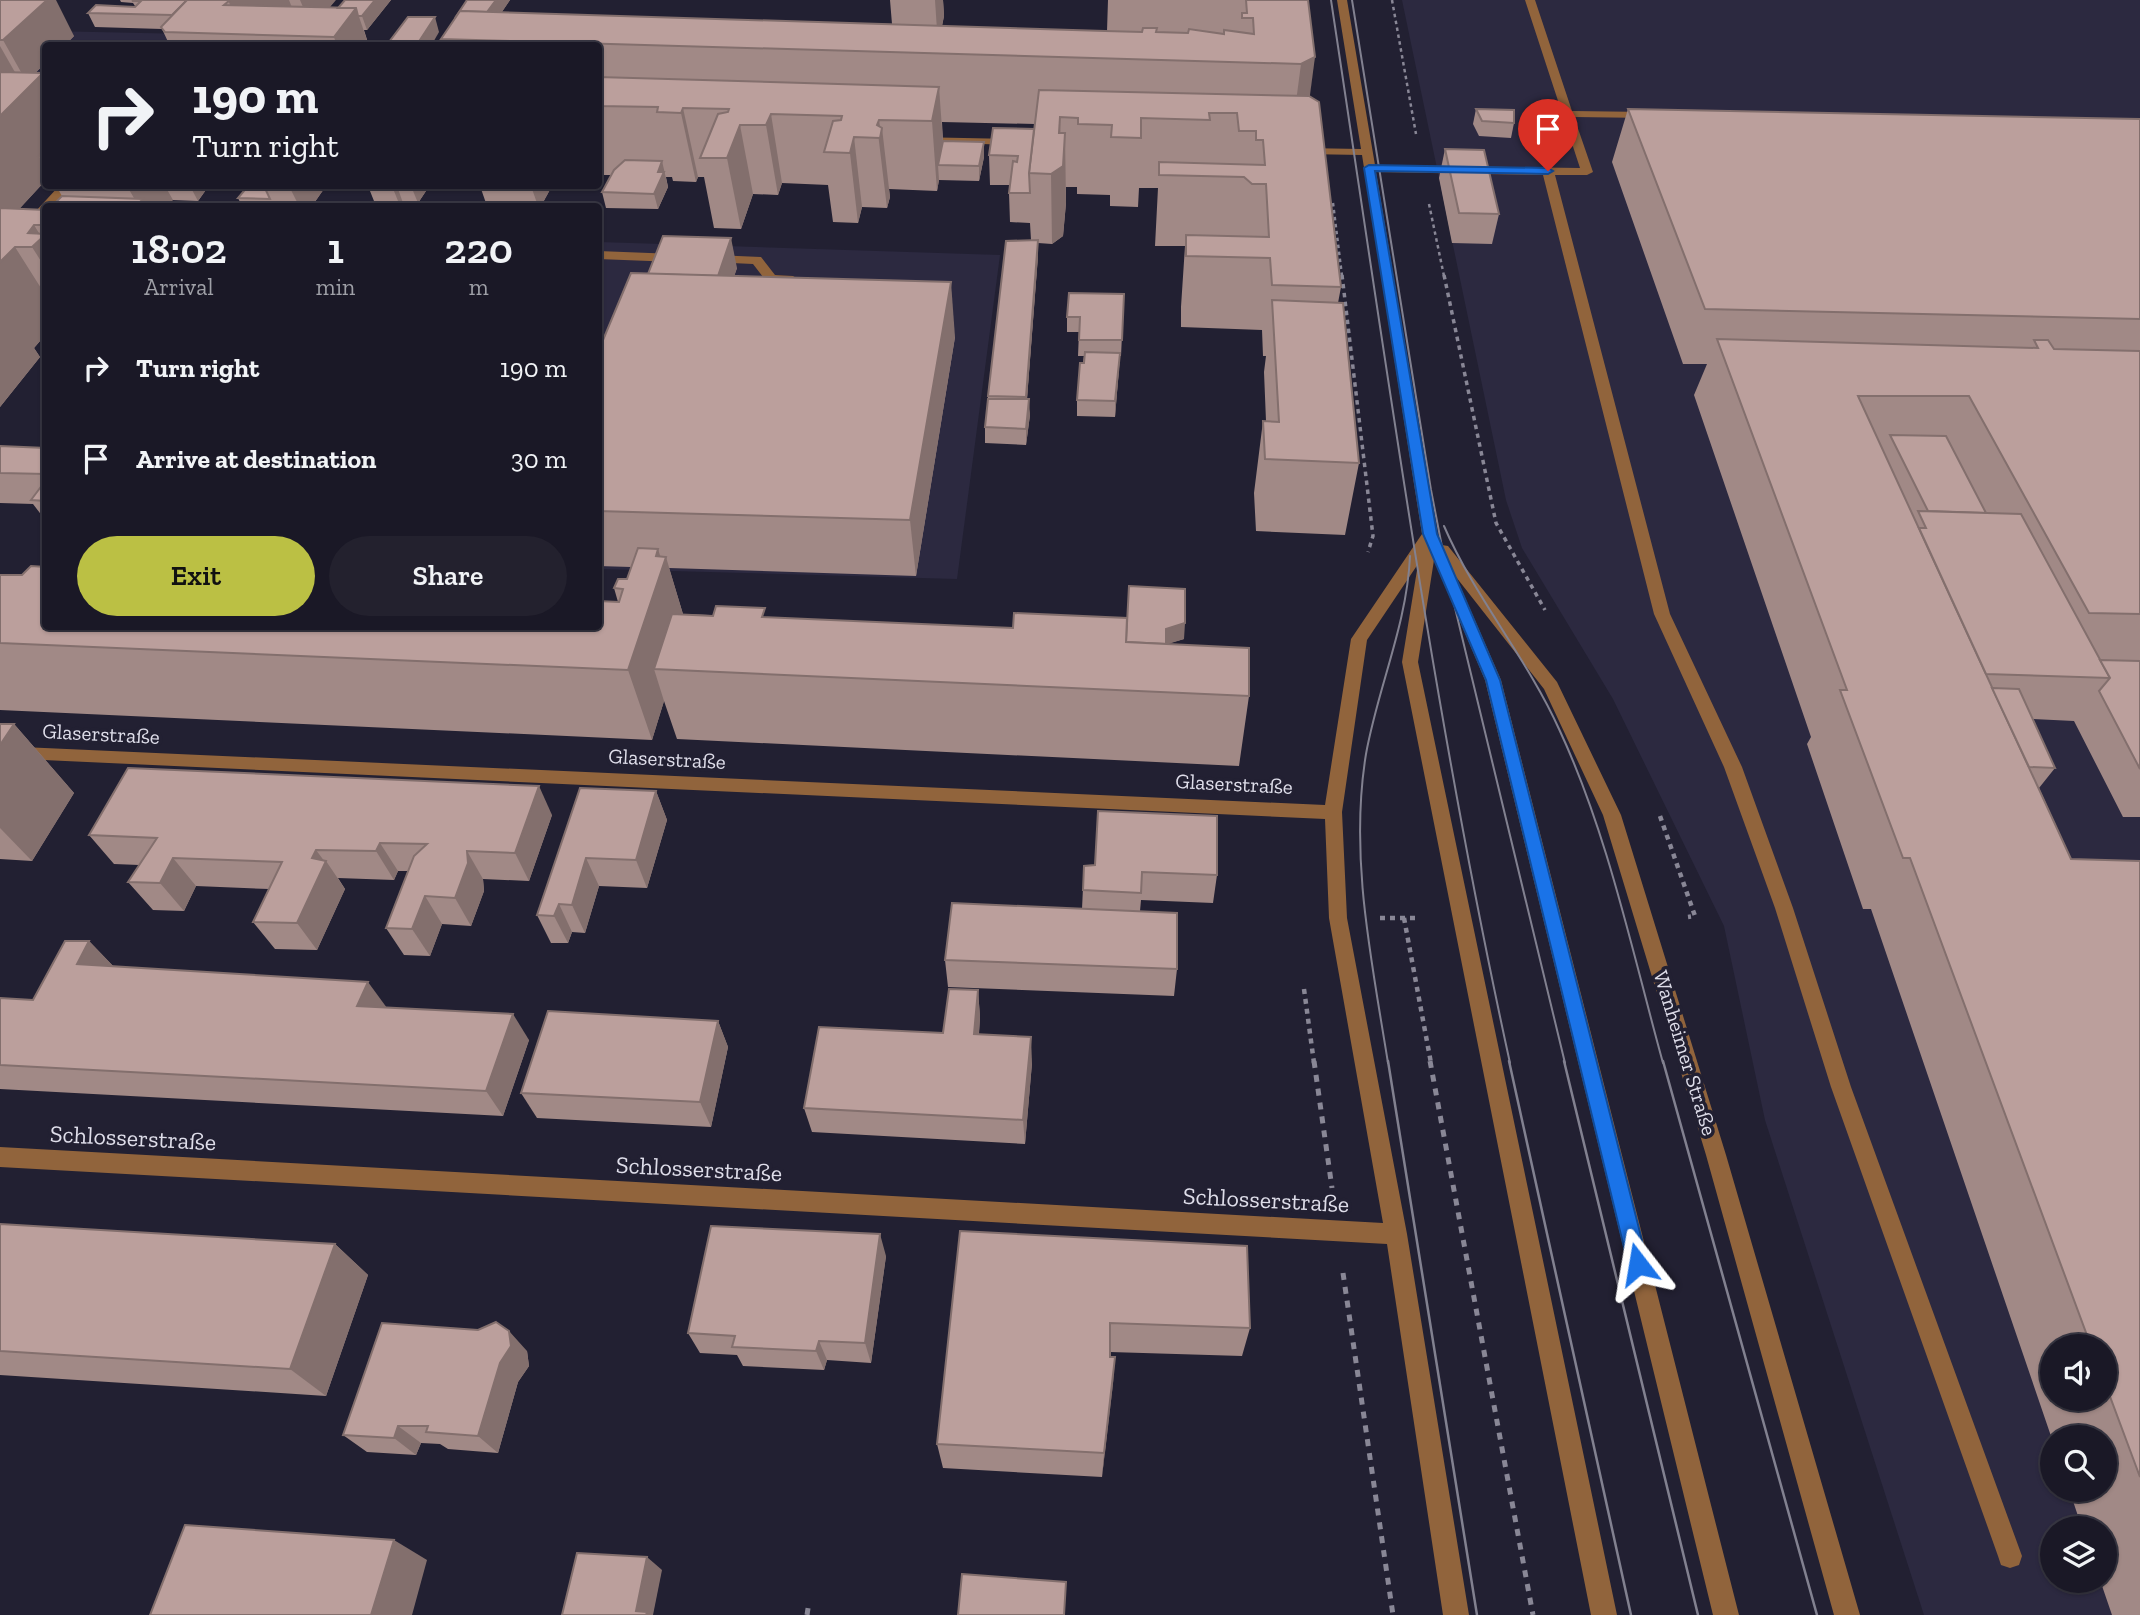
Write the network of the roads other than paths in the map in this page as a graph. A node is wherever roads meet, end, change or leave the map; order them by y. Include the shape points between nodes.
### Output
1 (1342, 0) edge
2 (1530, 0) edge
3 (1568, 114) junction
4 (1664, 116) edge
5 (901, 138) edge
6 (1025, 142) edge
7 (1286, 150) edge
8 (1367, 152) junction
9 (1369, 168) junction
10 (1548, 171) junction
11 (62, 189) edge
12 (50, 203) edge
13 (42, 213) edge
14 (602, 255) edge
15 (0, 257) edge
16 (811, 280) edge
17 (1430, 534) junction
18 (0, 752) edge
19 (1333, 812) junction
20 (0, 1157) edge
21 (1396, 1234) junction
22 (2010, 1556) dead end
23 (1456, 1615) edge
24 (1604, 1615) edge
25 (1726, 1615) edge
26 (1847, 1615) edge

1 - 8 street, Wanheimer Straße
2 - 3 street
3 - 4 street
3 - 10 street via 1587,172
5 - 6 street
7 - 8 street
8 - 9 street, Wanheimer Straße
9 - 10 street
9 - 17 street, Wanheimer Straße
10 - 22 street via 1662,614 1733,767 1841,1087
11 - 12 street
13 - 15 street via 27,235
14 - 16 street via 757,260 771,279
17 - 19 street via 1359,639
17 - 24 street, Wanheimer Straße via 1410,662
17 - 25 street, Wanheimer Straße via 1493,680
17 - 26 street, Wanheimer Straße via 1551,686 1612,815 1716,1155
18 - 19 street, Glaserstraße
19 - 21 street via 1338,918
20 - 21 street, Schlosserstraße
21 - 23 street

